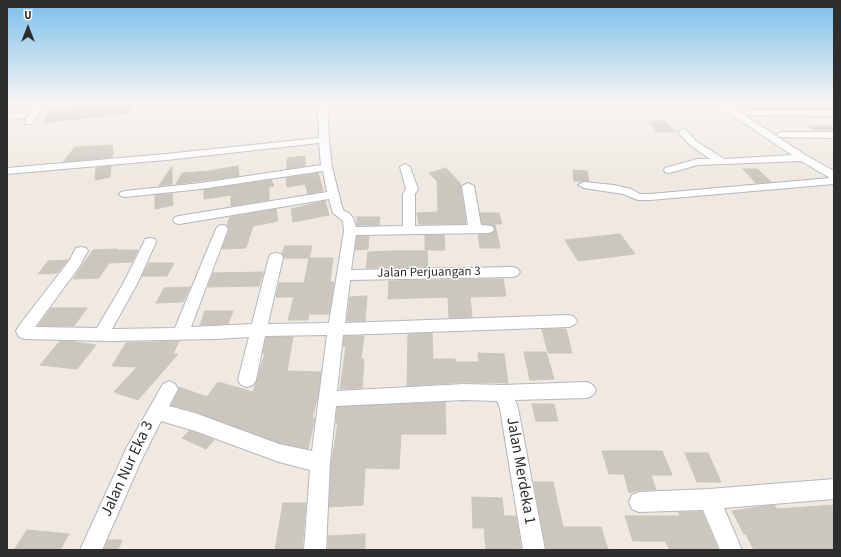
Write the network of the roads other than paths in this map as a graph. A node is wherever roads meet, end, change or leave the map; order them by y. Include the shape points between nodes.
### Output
1 (324, 128) edge
2 (758, 128) edge
3 (772, 128) edge
4 (683, 132) dead end
5 (782, 135) junction
6 (834, 135) edge
7 (324, 140) junction
8 (803, 158) junction
9 (722, 162) junction
10 (405, 167) dead end
11 (327, 168) junction
12 (834, 168) edge
13 (670, 170) dead end
14 (7, 171) edge
15 (834, 176) edge
16 (834, 181) edge
17 (584, 185) dead end
18 (468, 186) dead end
19 (125, 194) dead end
20 (332, 195) junction
21 (179, 220) dead end
22 (488, 228) dead end
23 (222, 229) dead end
24 (409, 229) junction
25 (475, 229) junction
26 (350, 231) junction
27 (150, 242) dead end
28 (81, 251) dead end
29 (276, 257) dead end
30 (513, 272) dead end
31 (344, 275) junction
32 (569, 321) dead end
33 (336, 329) junction
34 (259, 330) junction
35 (181, 333) junction
36 (101, 335) junction
37 (247, 380) dead end
38 (169, 389) dead end
39 (587, 390) dead end
40 (502, 393) junction
41 (327, 399) junction
42 (156, 410) junction
43 (320, 462) junction
44 (834, 489) edge
45 (709, 499) junction
46 (639, 502) dead end
47 (91, 550) edge
48 (315, 550) edge
49 (534, 550) edge
50 (732, 550) edge

1 - 7 street
2 - 8 street
3 - 5 street
4 - 9 street via 693,143
5 - 6 street
5 - 12 street
7 - 11 street
7 - 14 street
8 - 9 street
8 - 15 street
9 - 13 street via 697,162
10 - 24 street via 412,189 409,194
11 - 19 street
11 - 20 street
16 - 17 street via 646,198 614,188
18 - 25 street
20 - 21 street
20 - 26 street via 339,213 349,221
22 - 25 street
23 - 35 street
24 - 25 street
24 - 26 street
26 - 31 street
27 - 36 street
28 - 36 street via 24,331
29 - 34 street
30 - 31 street, Jalan Perjuangan 3
31 - 33 street
32 - 33 street
33 - 34 street
33 - 41 street
34 - 35 street
34 - 37 street
35 - 36 street
38 - 42 street, Jalan Nur Eka 3
39 - 40 street
40 - 41 street via 464,392
40 - 49 street, Jalan Merdeka 1 via 509,408
41 - 43 street
42 - 43 street via 279,453
42 - 47 street, Jalan Nur Eka 3
43 - 48 street
44 - 45 street
45 - 46 street
45 - 50 street

